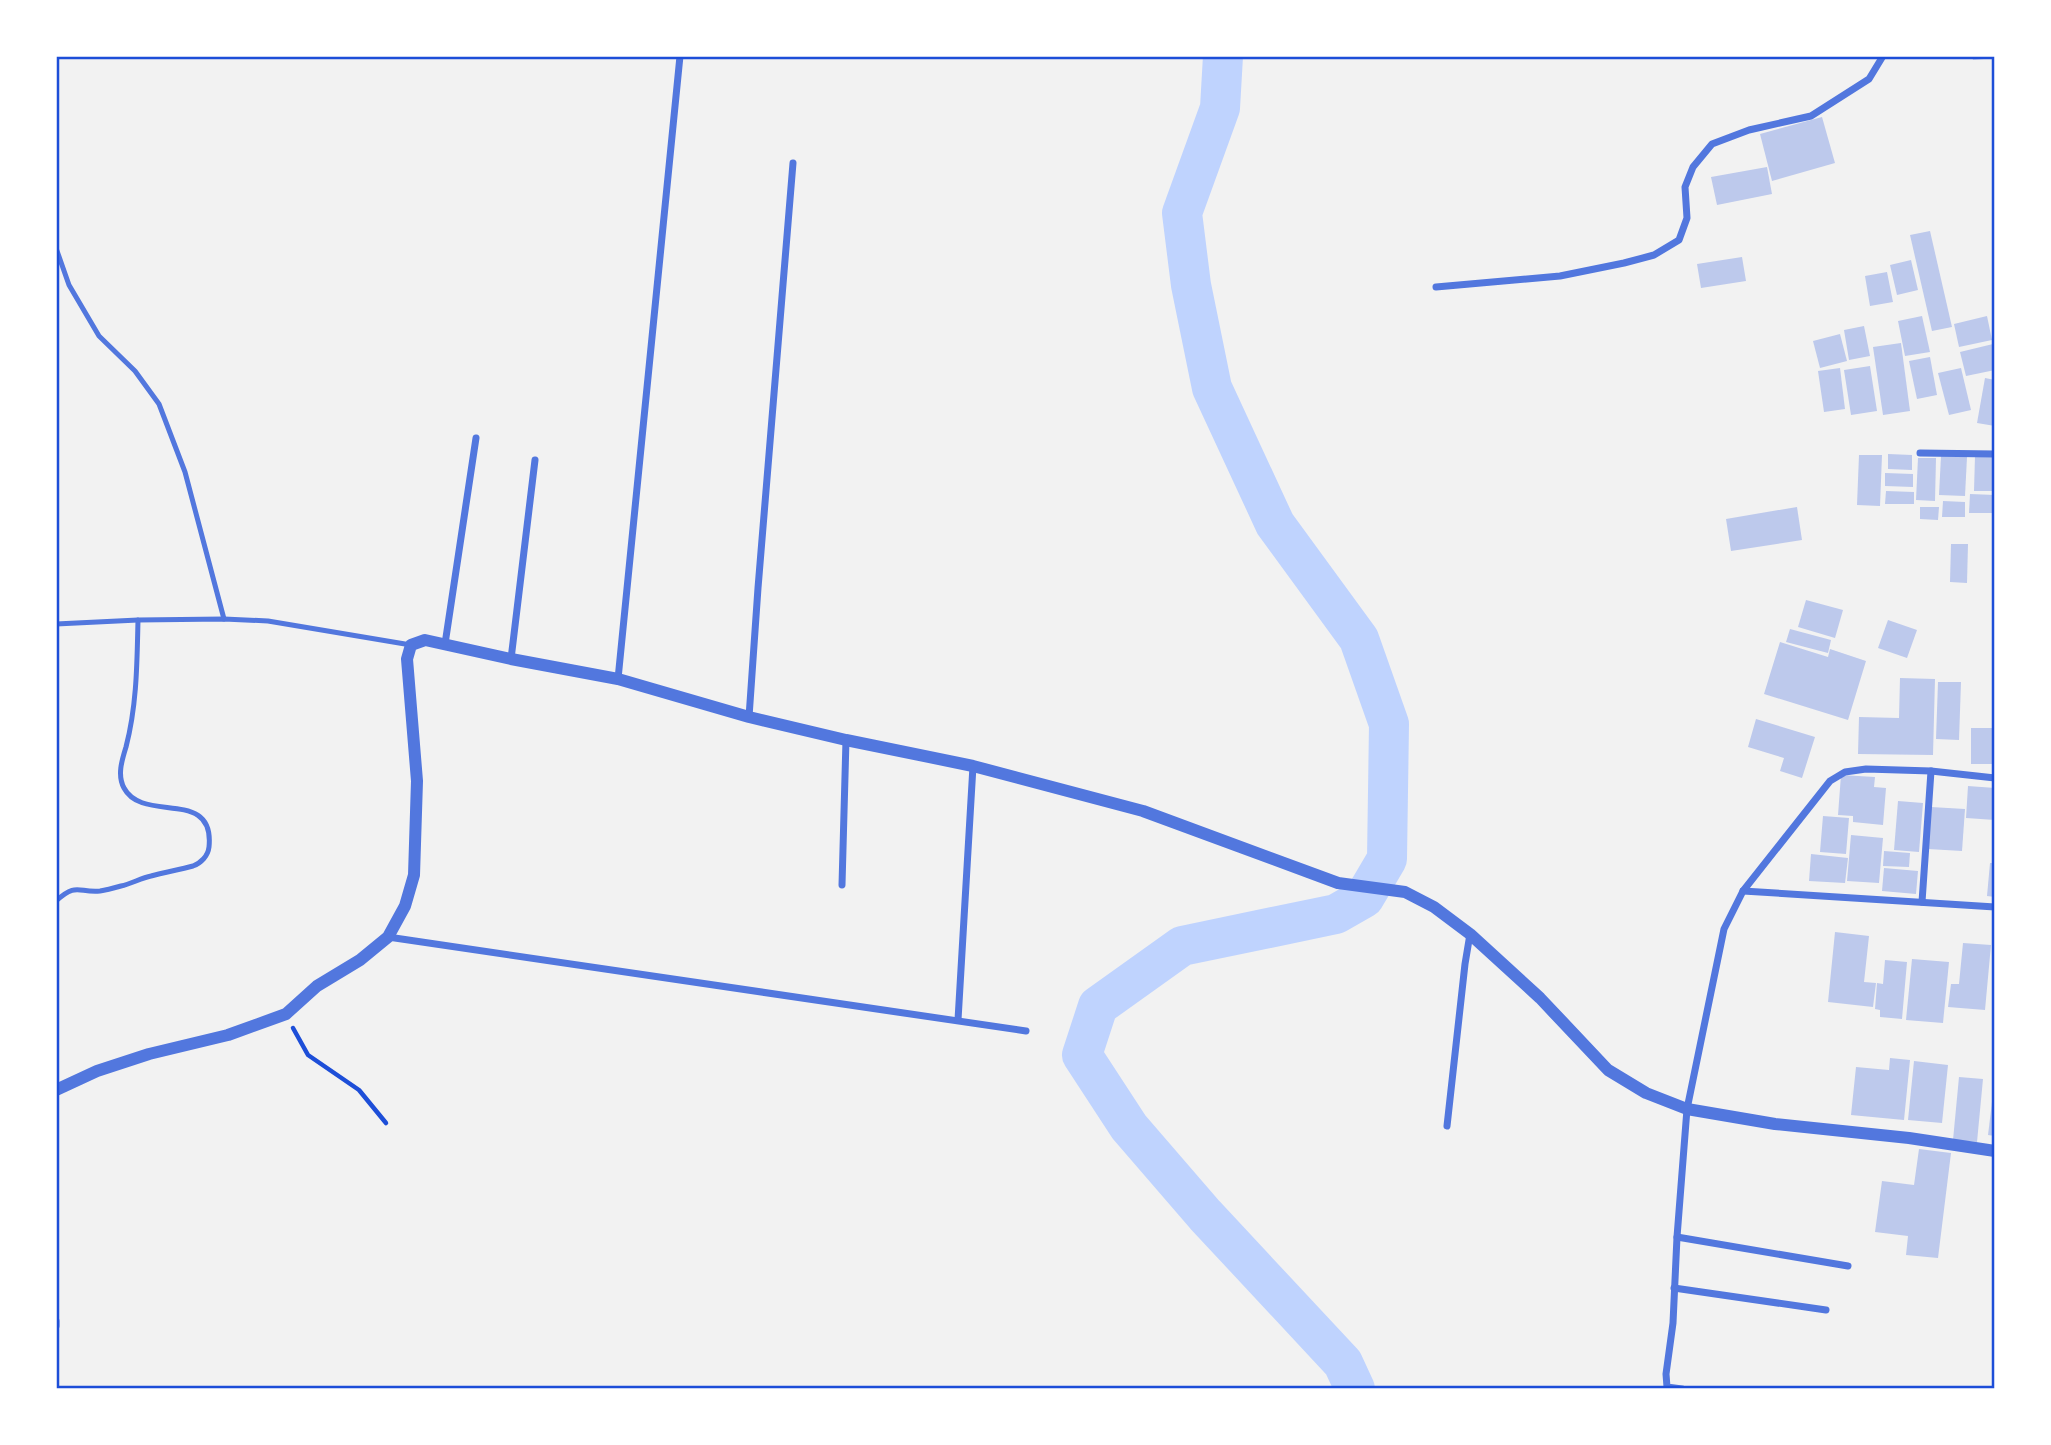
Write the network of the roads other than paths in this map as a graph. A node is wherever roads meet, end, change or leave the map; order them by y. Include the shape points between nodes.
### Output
1 (680, 56) edge
2 (1884, 56) edge
3 (793, 163) dead end
4 (56, 248) edge
5 (1436, 287) dead end
6 (475, 438) dead end
7 (1920, 453) dead end
8 (1995, 454) edge
9 (535, 460) dead end
10 (224, 619) junction
11 (138, 620) junction
12 (56, 624) edge
13 (411, 645) junction
14 (445, 645) junction
15 (511, 659) junction
16 (618, 679) junction
17 (749, 717) junction
18 (846, 740) junction
19 (973, 766) junction
20 (1931, 771) junction
21 (1995, 778) edge
22 (842, 885) dead end
23 (1743, 891) junction
24 (56, 901) edge
25 (1922, 902) junction
26 (1995, 908) edge
27 (1470, 934) junction
28 (388, 937) junction
29 (958, 1020) junction
30 (1026, 1031) dead end
31 (56, 1090) edge
32 (1687, 1109) junction
33 (1447, 1126) dead end
34 (1995, 1152) edge
35 (1677, 1237) junction
36 (1848, 1266) dead end
37 (1674, 1288) junction
38 (1826, 1310) dead end
39 (1666, 1388) edge
40 (1682, 1389) edge

1 - 16 street
2 - 5 street via 1870,79 1811,116 1712,144 1693,167 1685,187 1687,218 1679,240 1654,256 1560,275
3 - 17 street
4 - 10 lane via 69,285 99,336 135,371 159,404 186,472
6 - 14 street
7 - 8 street
9 - 15 street
10 - 11 lane
10 - 13 lane via 268,621
11 - 12 lane
11 - 24 lane via 133,717 120,773 124,788 133,799 200,816 210,833 208,853 198,864 110,889 79,888
13 - 14 street via 425,640
13 - 28 street via 407,659 417,781 414,875 405,906
14 - 15 street
15 - 16 street
16 - 17 street
17 - 18 street
18 - 19 street
18 - 22 street
19 - 27 street via 1143,811 1338,883 1405,892 1434,906
19 - 29 street
20 - 21 street
20 - 23 street via 1866,769 1844,772 1829,781
20 - 25 street
23 - 25 street
23 - 32 street via 1724,929
25 - 26 street
27 - 32 street via 1540,998 1608,1070 1646,1093
27 - 33 street
28 - 29 street
28 - 31 street via 317,986 286,1014 97,1071
29 - 30 street
32 - 34 street
32 - 35 street
35 - 36 street
35 - 37 street
37 - 38 street
37 - 39 street
39 - 40 street

